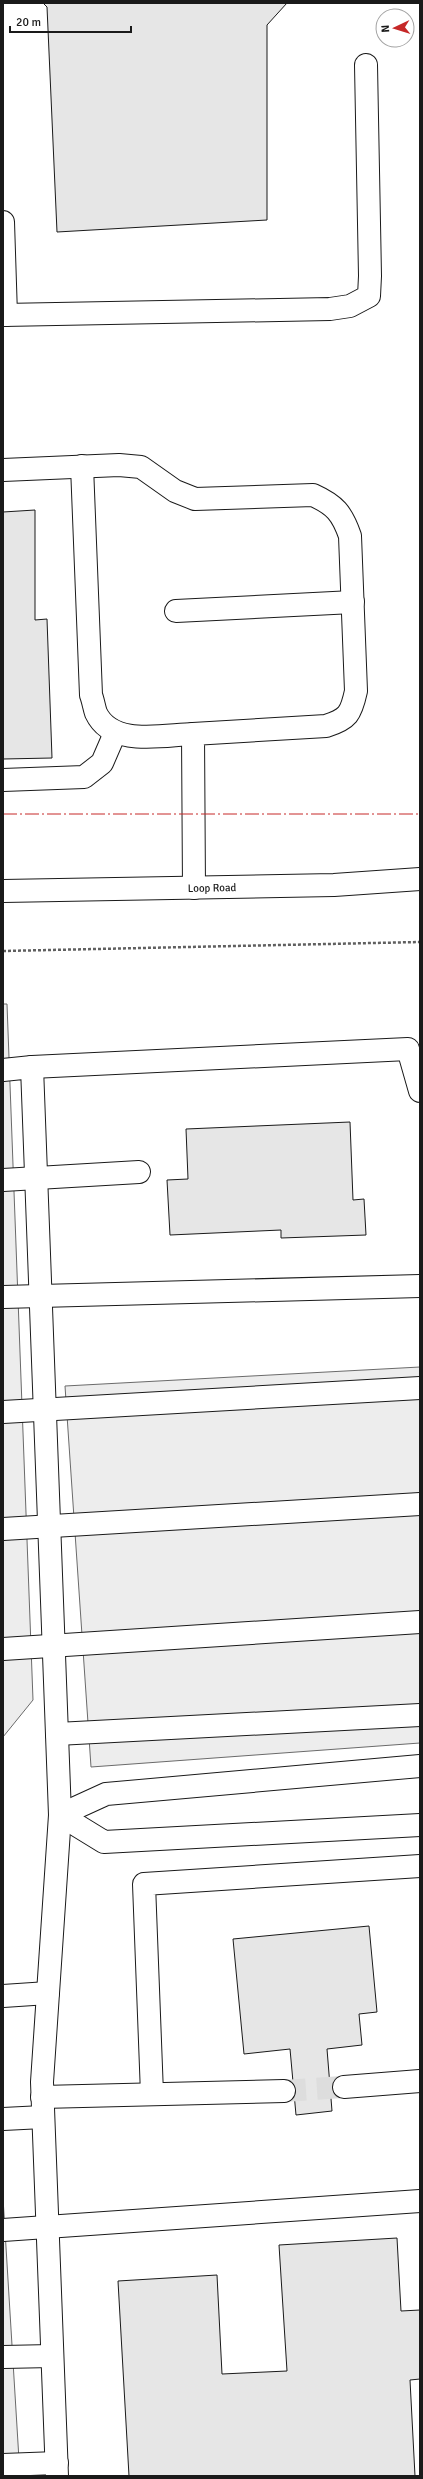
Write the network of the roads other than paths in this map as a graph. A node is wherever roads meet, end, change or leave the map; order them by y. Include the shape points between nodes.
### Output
1 (366, 65) dead end
2 (3, 222) edge
3 (4, 315) edge
4 (82, 466) junction
5 (3, 470) edge
6 (353, 602) junction
7 (176, 611) dead end
8 (115, 733) junction
9 (193, 734) junction
10 (3, 780) edge
11 (420, 879) edge
12 (194, 888) junction
13 (3, 892) edge
14 (32, 1068) junction
15 (3, 1070) edge
16 (420, 1091) edge
17 (139, 1172) dead end
18 (35, 1177) junction
19 (3, 1180) edge
20 (420, 1286) edge
21 (40, 1295) junction
22 (3, 1297) edge
23 (420, 1388) edge
24 (45, 1409) junction
25 (3, 1412) edge
26 (420, 1504) edge
27 (49, 1526) junction
28 (3, 1529) edge
29 (420, 1622) edge
30 (53, 1646) junction
31 (3, 1649) edge
32 (420, 1715) edge
33 (57, 1734) junction
34 (420, 1766) edge
35 (60, 1815) junction
36 (420, 1825) edge
37 (420, 1866) edge
38 (48, 1993) junction
39 (3, 1996) edge
40 (420, 2081) edge
41 (344, 2087) tunnel mouth
42 (284, 2092) tunnel mouth
43 (152, 2094) junction
44 (43, 2107) junction
45 (3, 2119) edge
46 (420, 2201) edge
47 (48, 2227) junction
48 (3, 2230) edge
49 (52, 2356) junction
50 (3, 2357) edge
51 (3, 2465) edge
52 (57, 2469) edge

1 - 3 street via 370,276 368,296 350,306 330,309
2 - 3 street
4 - 5 street
4 - 6 street via 141,467 175,491 195,499 313,495 330,503 344,518 350,536
4 - 8 street via 91,695 96,713
6 - 7 street
6 - 9 street via 356,691 352,709 342,721 326,726
8 - 9 street via 130,736
8 - 10 street via 102,763 84,777
9 - 12 street
11 - 12 street, Loop Road via 334,885
12 - 13 street, Loop Road
14 - 15 street
14 - 16 street via 408,1049
14 - 18 street
17 - 18 street
18 - 19 street
18 - 21 street
20 - 21 street
21 - 22 street
21 - 24 street
23 - 24 street
24 - 25 street
24 - 27 street
26 - 27 street
27 - 28 street
27 - 30 street
29 - 30 street
30 - 31 street
30 - 33 street
32 - 33 street
33 - 35 street
34 - 35 street via 106,1794
35 - 36 street via 104,1842
35 - 38 street
37 - 43 street via 144,1884
38 - 39 street
38 - 44 street
40 - 41 street
42 - 43 street
43 - 44 street
44 - 45 street
44 - 47 street
46 - 47 street
47 - 48 street
47 - 49 street
49 - 50 street
49 - 52 street
51 - 52 street

